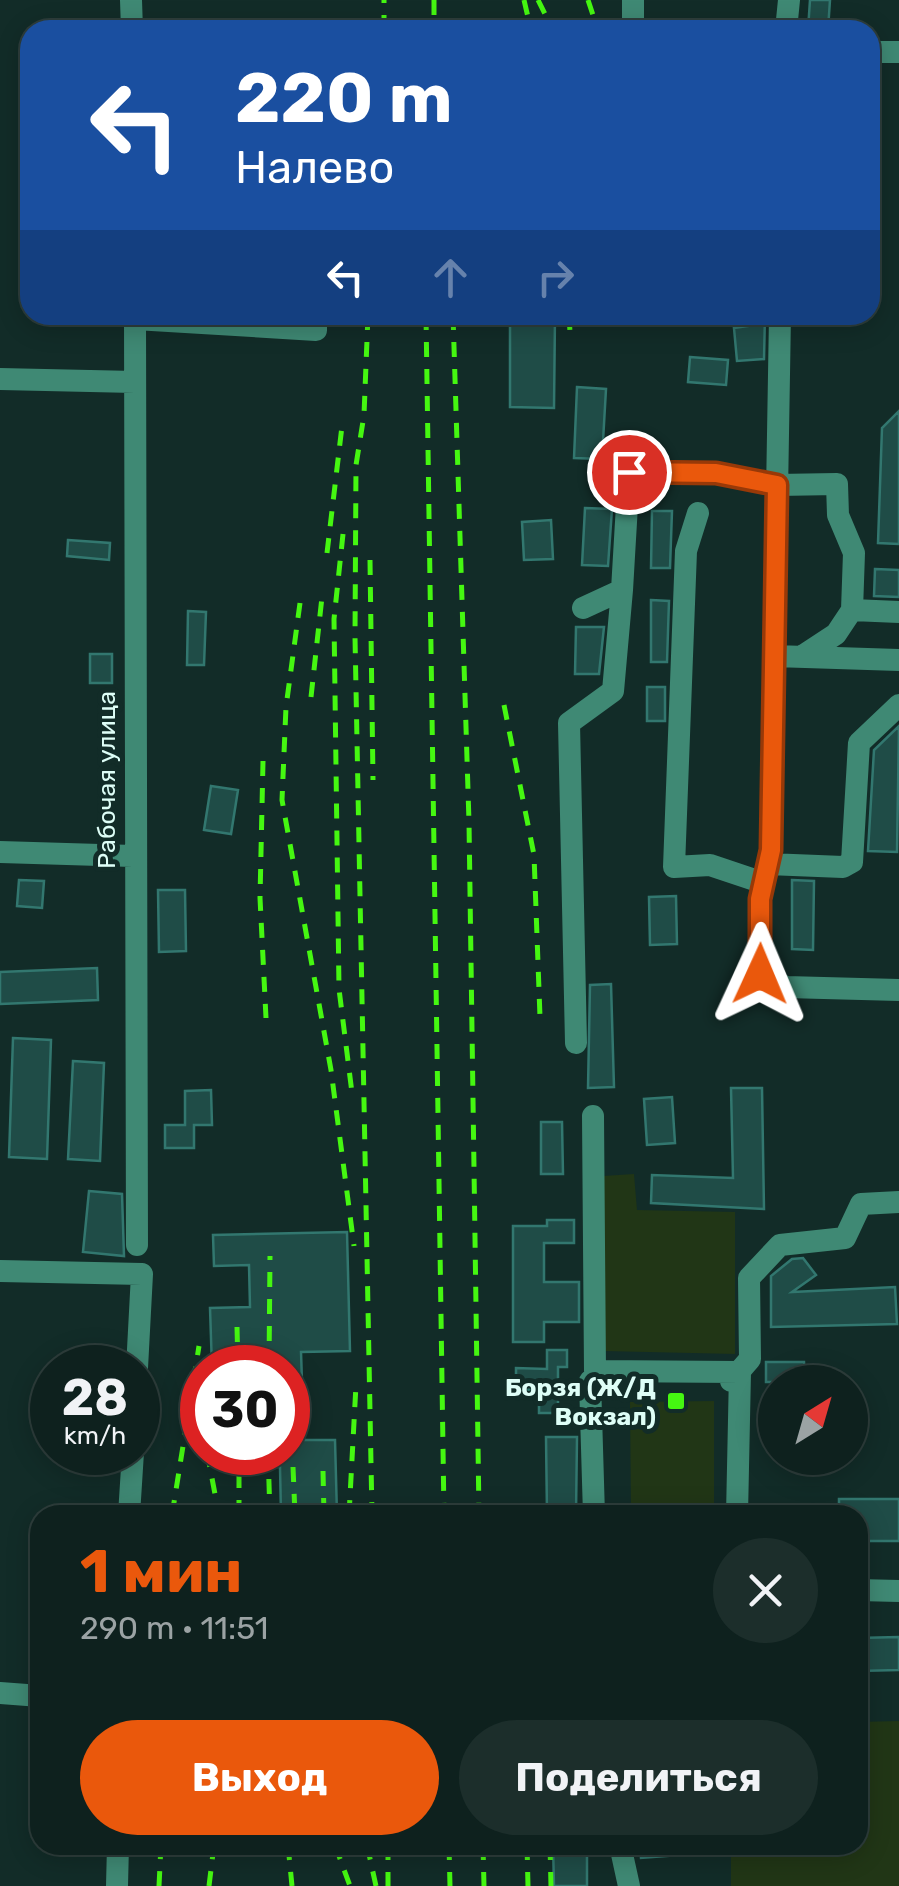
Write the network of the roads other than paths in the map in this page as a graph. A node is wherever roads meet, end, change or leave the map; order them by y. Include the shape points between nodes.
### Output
1 (135, 325) edge
2 (246, 325) edge
3 (316, 325) edge
4 (780, 325) edge
5 (0, 380) edge
6 (136, 382) junction
7 (777, 485) junction
8 (698, 513) dead end
9 (622, 590) junction
10 (583, 608) dead end
11 (852, 610) junction
12 (899, 612) edge
13 (774, 656) junction
14 (801, 657) junction
15 (899, 660) edge
16 (899, 705) edge
17 (0, 852) edge
18 (133, 856) junction
19 (766, 874) junction
20 (899, 990) edge
21 (576, 1043) dead end
22 (594, 1116) dead end
23 (899, 1202) edge
24 (137, 1245) dead end
25 (0, 1271) edge
26 (138, 1345) edge
27 (734, 1378) junction
28 (131, 1475) edge
29 (129, 1505) edge
30 (594, 1505) edge
31 (734, 1505) edge
32 (868, 1590) edge
33 (899, 1592) edge
34 (0, 1693) edge
35 (30, 1695) edge
36 (118, 1855) edge
37 (622, 1855) edge
38 (118, 1886) edge
39 (630, 1886) edge

1 - 6 street, Рабочая улица
2 - 3 street
4 - 7 street
5 - 6 street
6 - 18 street, Рабочая улица
7 - 9 street via 716,473 629,472
7 - 11 street via 837,484 838,515 854,553
7 - 13 street
8 - 19 street via 686,551 674,867
9 - 10 street
9 - 21 street via 613,691 569,723
11 - 12 street
11 - 14 street via 836,634
13 - 14 street
13 - 19 street
14 - 15 street
16 - 19 street via 859,742 852,862
17 - 18 street
18 - 24 street, Рабочая улица
19 - 20 street via 760,974 786,987
22 - 27 street via 595,1371
23 - 27 street via 860,1204 845,1238 780,1244 749,1278 750,1359
25 - 26 street via 142,1274
27 - 30 street via 590,1381
27 - 31 street
28 - 29 street
32 - 33 street
34 - 35 street
36 - 38 street
37 - 39 street

